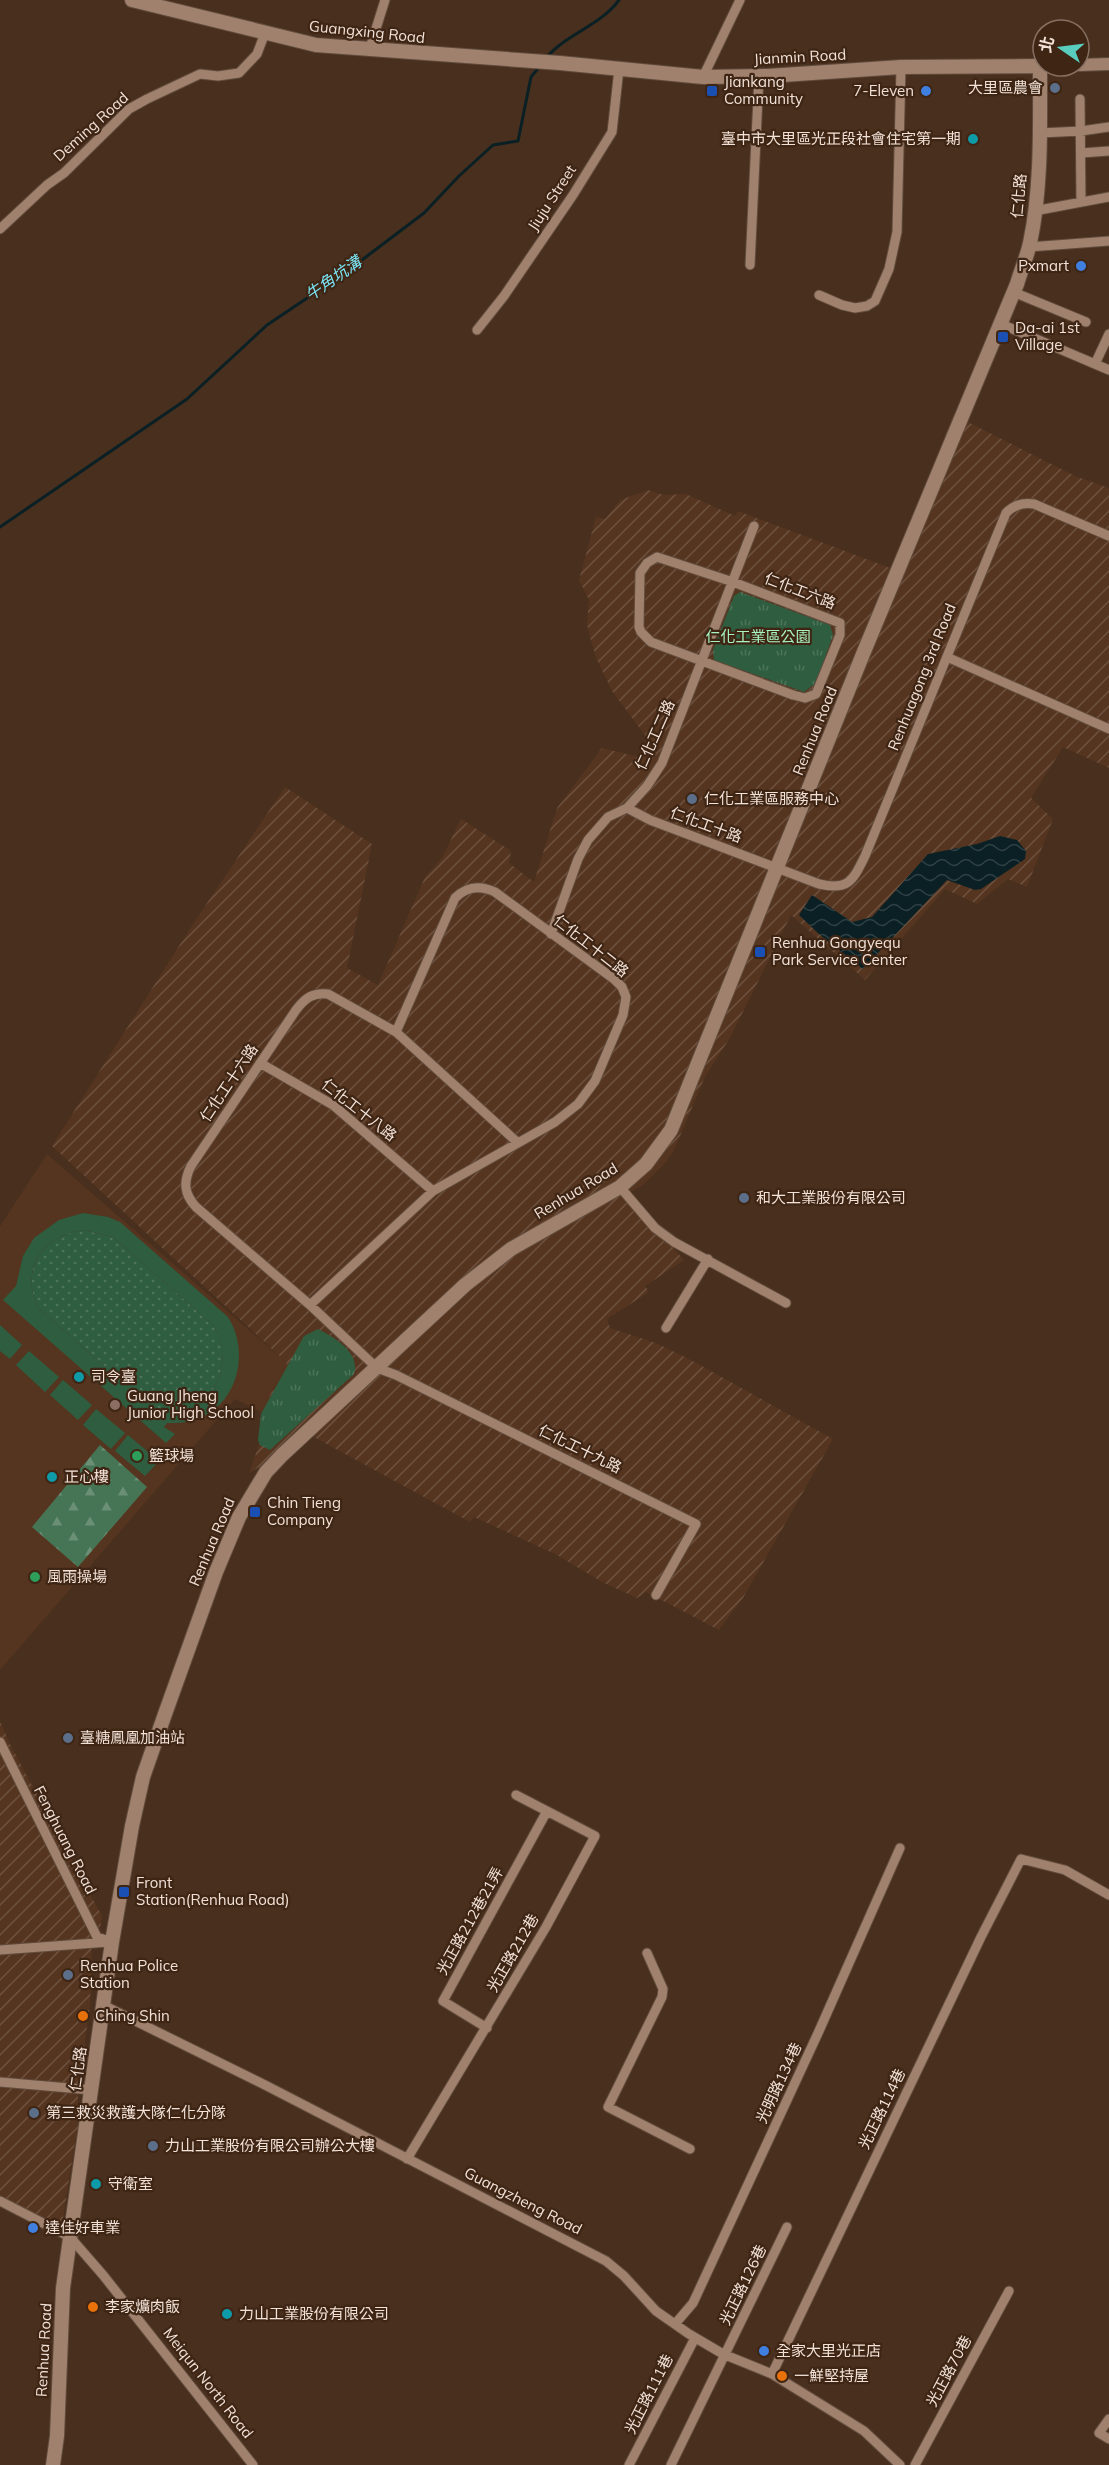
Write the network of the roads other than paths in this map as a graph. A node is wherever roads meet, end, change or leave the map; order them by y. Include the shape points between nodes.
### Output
1 (132, 0) edge
2 (385, 0) edge
3 (740, 0) edge
4 (265, 33) junction
5 (369, 51) junction
6 (560, 63) joint
7 (1109, 64) edge
8 (1091, 65) edge
9 (1031, 66) edge
10 (901, 67) junction
11 (619, 69) junction
12 (759, 76) junction
13 (703, 77) junction
14 (1042, 78) edge
15 (1080, 99) dead end
16 (1109, 127) edge
17 (1081, 131) junction
18 (1040, 133) junction
19 (1109, 151) edge
20 (1081, 153) junction
21 (1109, 197) edge
22 (1082, 202) junction
23 (1034, 211) junction
24 (0, 229) edge
25 (1109, 241) edge
26 (1029, 247) junction
27 (750, 265) dead end
28 (1013, 292) junction
29 (819, 295) dead end
30 (1086, 322) dead end
31 (1001, 324) junction
32 (477, 330) dead end
33 (1109, 334) edge
34 (1095, 364) junction
35 (1109, 370) edge
36 (754, 526) dead end
37 (1109, 536) edge
38 (733, 582) junction
39 (947, 657) junction
40 (702, 662) junction
41 (1109, 729) edge
42 (627, 808) junction
43 (777, 867) junction
44 (551, 934) junction
45 (396, 1032) junction
46 (260, 1063) junction
47 (517, 1142) junction
48 (620, 1187) junction
49 (433, 1191) junction
50 (708, 1259) junction
51 (786, 1303) dead end
52 (310, 1305) junction
53 (666, 1328) dead end
54 (377, 1368) junction
55 (656, 1595) dead end
56 (0, 1742) edge
57 (3, 1756) edge
58 (516, 1795) dead end
59 (547, 1811) junction
60 (900, 1848) dead end
61 (1109, 1895) edge
62 (112, 1942) junction
63 (0, 1950) edge
64 (647, 1953) dead end
65 (103, 2005) junction
66 (487, 2028) junction
67 (0, 2082) edge
68 (92, 2090) junction
69 (690, 2149) dead end
70 (407, 2159) junction
71 (0, 2201) edge
72 (787, 2227) dead end
73 (70, 2237) junction
74 (1009, 2291) dead end
75 (675, 2324) junction
76 (695, 2338) junction
77 (726, 2355) junction
78 (772, 2374) junction
79 (1109, 2419) edge
80 (1109, 2439) edge
81 (53, 2465) edge
82 (253, 2465) edge
83 (629, 2465) edge
84 (671, 2465) edge
85 (900, 2465) edge
86 (915, 2465) edge

1 - 4 main road, Guangxing Road
2 - 5 street
3 - 13 street
4 - 5 main road, Guangxing Road via 316,45
4 - 24 street, Deming Road via 257,54 239,72 200,74 129,109
5 - 6 main road, Guangxing Road
6 - 11 main road, Jianmin Road
7 - 8 street
9 - 10 main road, Jianmin Road
10 - 12 main road, Jianmin Road
10 - 29 street via 897,232 889,269 875,301 867,306 855,308
11 - 13 main road, Jianmin Road
11 - 32 street, Jiuju Street via 612,132 573,195
12 - 13 main road, Jianmin Road
12 - 27 street
14 - 18 main road, 仁化路
15 - 17 street
16 - 17 street
17 - 18 street
17 - 20 street
18 - 23 main road, 仁化路
19 - 20 street
20 - 22 street
21 - 22 street
22 - 23 street
23 - 26 main road, 仁化路
25 - 26 street
26 - 28 main road, 仁化路
28 - 30 street
28 - 31 main road, 仁化路
31 - 34 street
31 - 43 main road, Renhua Road
33 - 34 street
34 - 35 street
36 - 38 street, 仁化工二路
37 - 39 street, Renhuagong 3rd Road via 1034,504 1011,508
38 - 40 street, 仁化工二路
38 - 40 street via 657,557 640,573 641,632 651,642
38 - 40 street, 仁化工六路 via 840,622 840,635 816,694 805,698
39 - 41 street
39 - 43 street, Renhuagong 3rd Road via 855,877 845,885 830,886
40 - 42 street, 仁化工二路 via 656,773
42 - 43 street, 仁化工十路
42 - 44 street, 仁化工二路 via 608,817 588,840
43 - 48 main road, Renhua Road via 671,1130 646,1164
44 - 45 street, 仁化工十二路 via 489,889 476,887 460,893
44 - 47 street, 仁化工十二路 via 618,983 626,997 625,1005 600,1070 586,1094 565,1115
45 - 46 street, 仁化工十六路 via 328,994 316,994 300,1004
45 - 47 street, 仁化工十六路
46 - 49 street, 仁化工十八路 via 333,1105
46 - 52 street, 仁化工十六路 via 191,1166 185,1187 196,1207
47 - 49 street, 仁化工十二路
48 - 50 street via 655,1228
48 - 54 main road, Renhua Road via 500,1256
49 - 52 street, 仁化工十二路
50 - 51 street
50 - 53 street
52 - 54 street, 仁化工十六路
54 - 55 street, 仁化工十九路 via 696,1524
54 - 62 main road, Renhua Road via 266,1472 239,1517 143,1777
56 - 57 street, Fenghuang Road
57 - 62 street, Fenghuang Road via 97,1937
58 - 59 street, 光正路212巷
59 - 66 street, 光正路212巷21弄 via 443,2001
59 - 66 street, 光正路212巷 via 595,1836
60 - 75 street, 光明路134巷 via 693,2303
61 - 78 street, 光正路114巷 via 1065,1870 1021,1859
62 - 63 street
62 - 65 main road, 仁化路
64 - 69 street via 663,1989 662,1997 608,2107
65 - 68 main road, 仁化路
65 - 70 street, Guangzheng Road
66 - 70 street, 光正路212巷
67 - 68 street
68 - 73 main road, 仁化路
70 - 75 street, Guangzheng Road via 610,2264 656,2311
71 - 73 street
72 - 77 street, 光正路126巷
73 - 81 main road, Renhua Road via 63,2288
73 - 82 street, Meiqun North Road
74 - 86 street, 光正路70巷
75 - 76 street, Guangzheng Road
76 - 77 street, Guangzheng Road
76 - 83 street, 光正路111巷
77 - 78 street, Guangzheng Road
77 - 84 street
78 - 85 street, Guangzheng Road via 864,2431
79 - 80 street via 1099,2433

